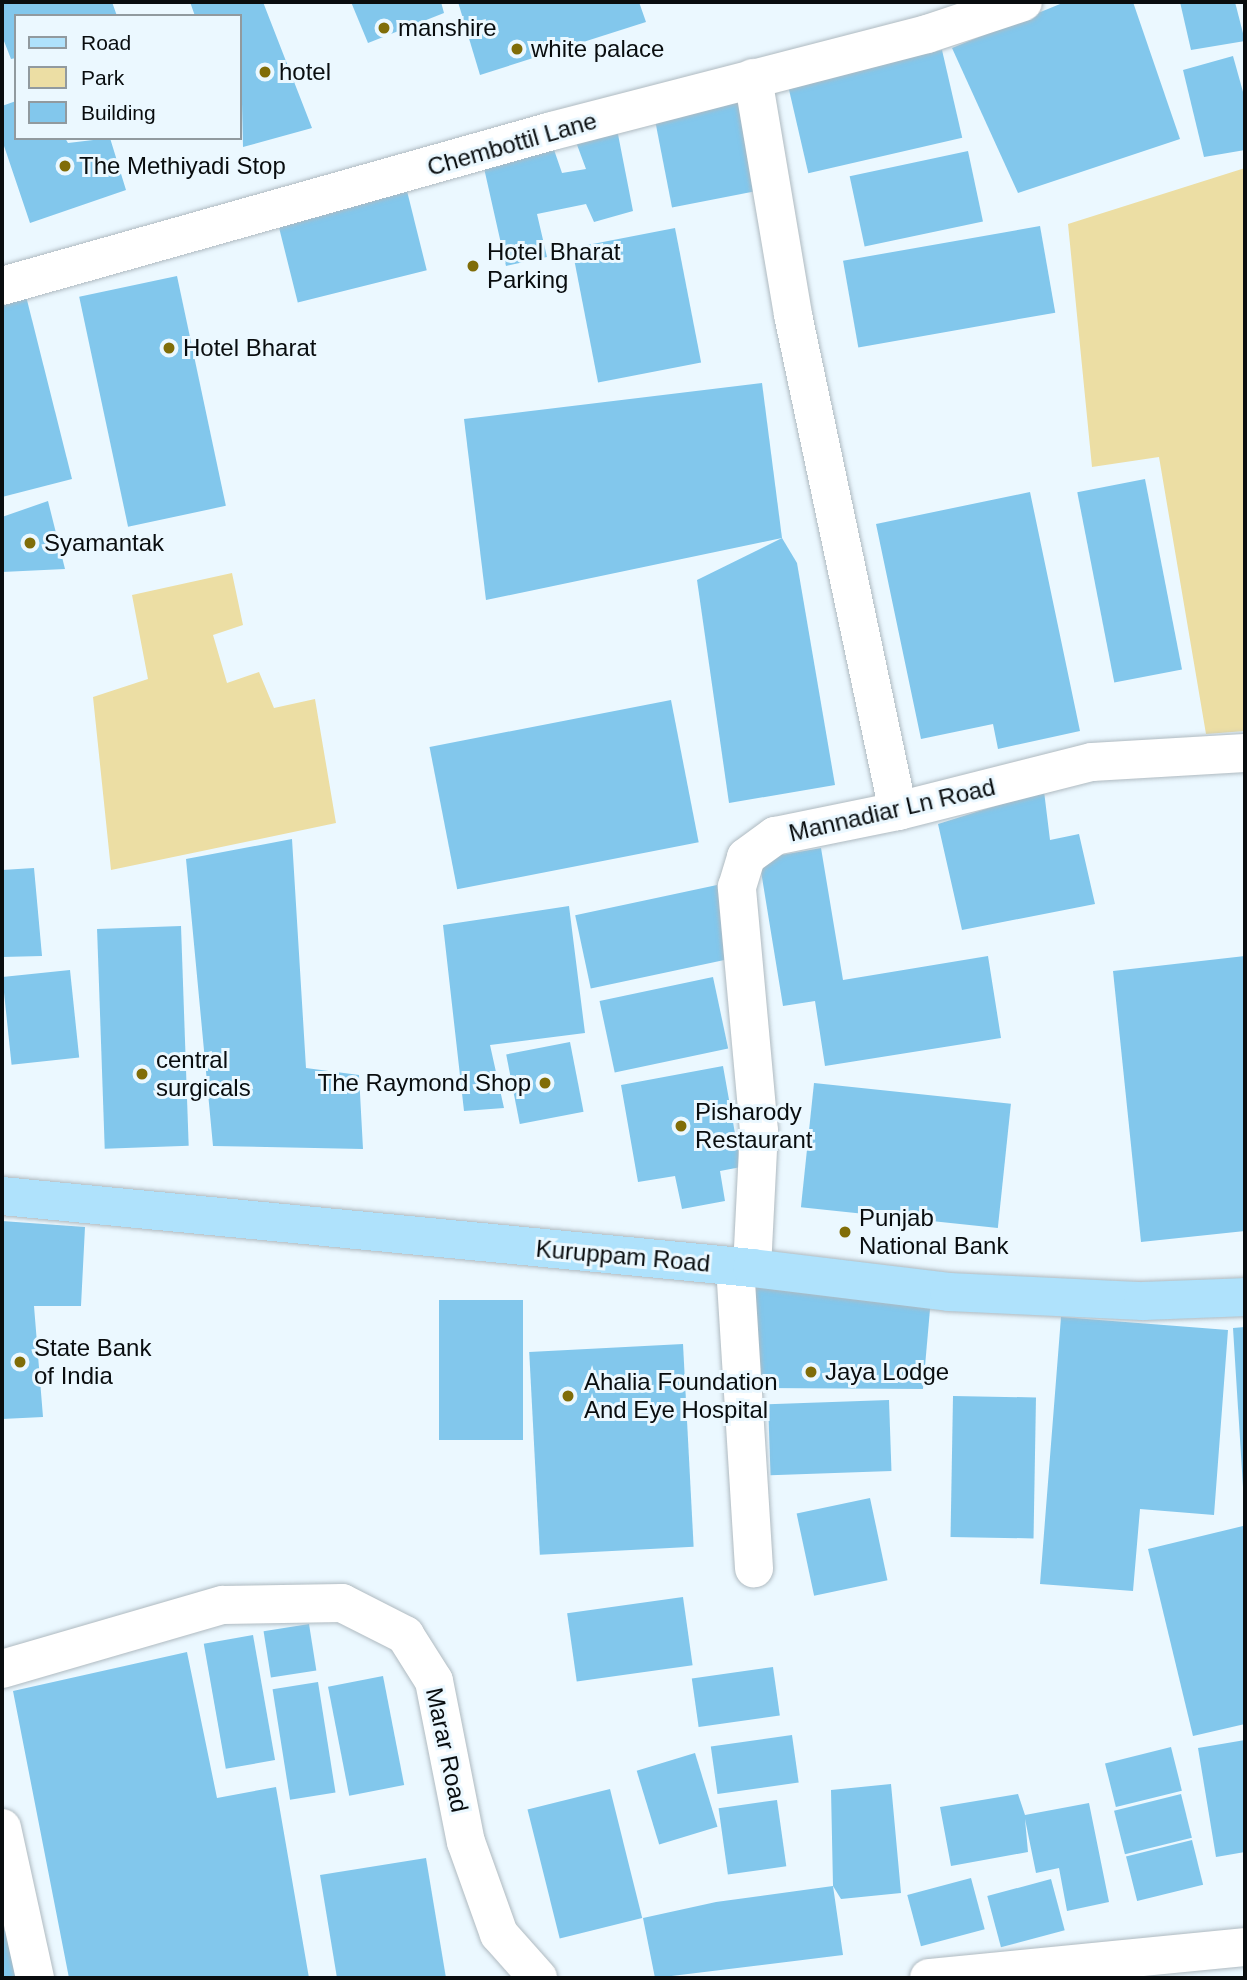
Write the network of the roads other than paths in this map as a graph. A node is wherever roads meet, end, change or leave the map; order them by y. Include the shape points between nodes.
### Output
1 (1023, 2) edge
2 (752, 78) junction
3 (2, 286) edge
4 (1245, 753) edge
5 (898, 811) junction
6 (2, 1196) edge
7 (743, 1267) junction
8 (1245, 1297) edge
9 (754, 1568) dead end
10 (2, 1669) edge
11 (2, 1828) edge
12 (1245, 1947) edge
13 (35, 1978) edge
14 (538, 1978) edge
15 (929, 1978) edge
16 (937, 1978) edge

1 - 2 street, Chembottil Lane via 927,34
2 - 3 street, Chembottil Lane
2 - 5 street via 793,315
4 - 5 street, Mannadiar Ln Road via 1092,762
5 - 7 street, Mannadiar Ln Road via 775,836 746,857 737,887 759,1131
6 - 7 main road, Kuruppam Road
7 - 8 main road, Kuruppam Road via 949,1292 1143,1301
7 - 9 street, Mannadiar Ln Road
10 - 14 street, Marar Road via 223,1605 342,1603 405,1635 434,1681 467,1842 499,1934
11 - 13 street
12 - 16 street
15 - 16 street

